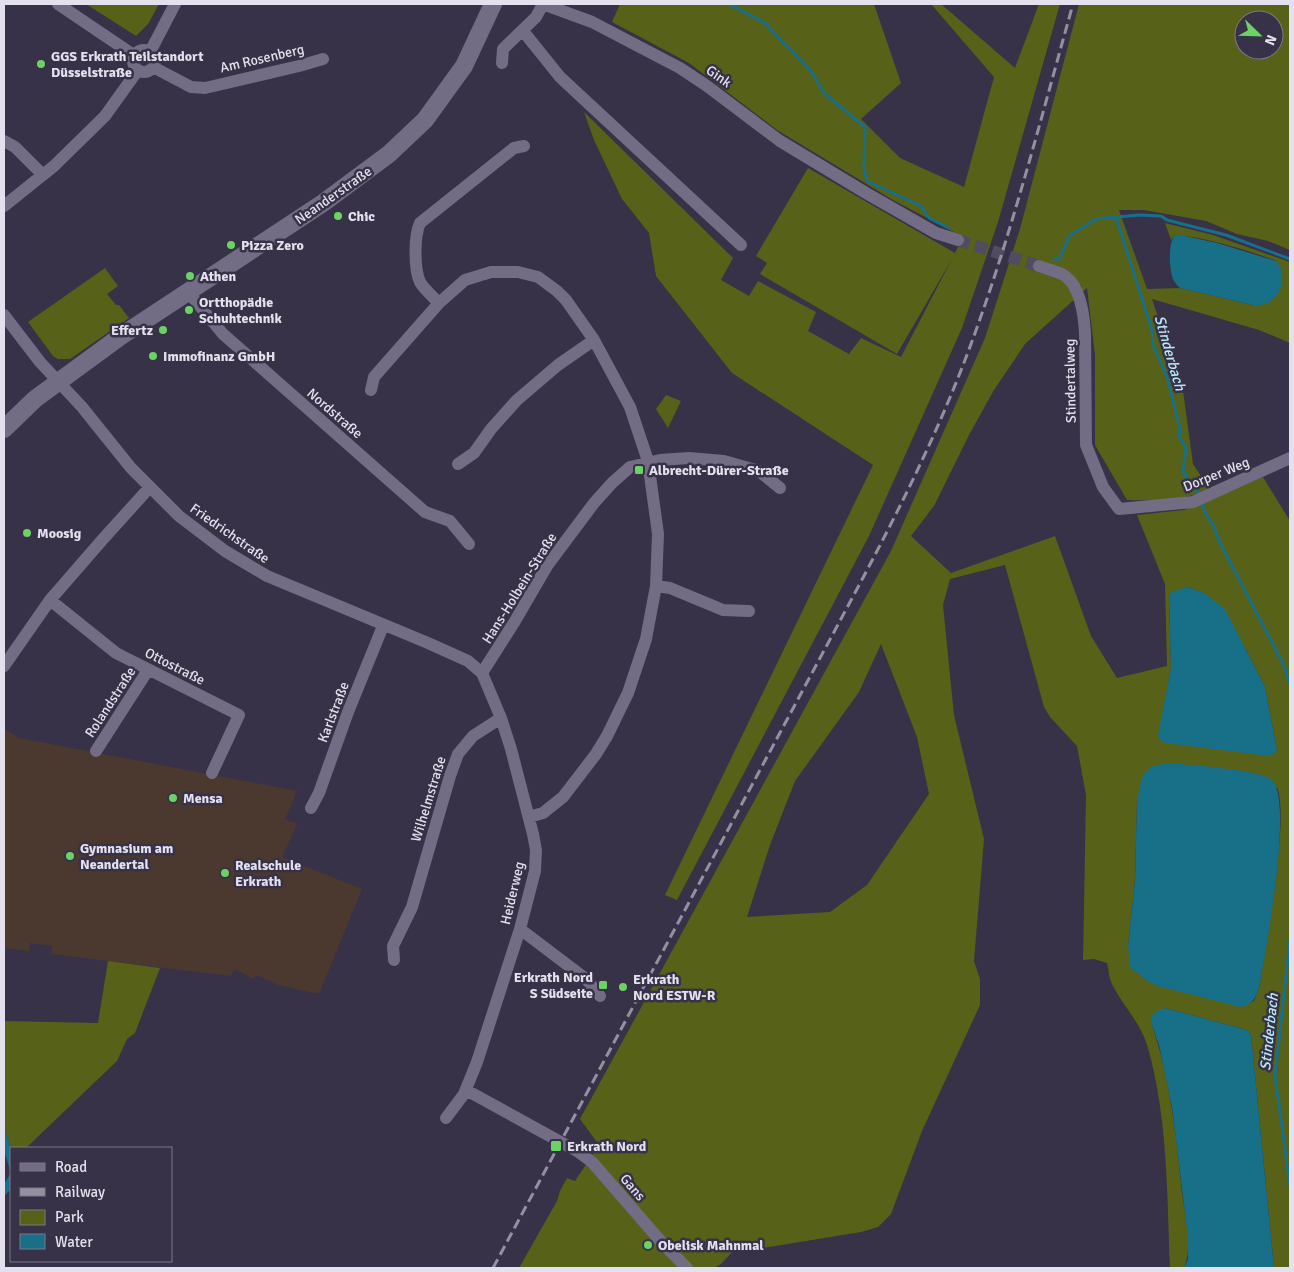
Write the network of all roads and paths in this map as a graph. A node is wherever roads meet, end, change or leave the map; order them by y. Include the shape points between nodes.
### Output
1 (58, 4) edge
2 (175, 4) edge
3 (493, 4) edge
4 (523, 31) junction
5 (150, 52) junction
6 (135, 56) junction
7 (323, 59) dead end
8 (502, 63) dead end
9 (153, 68) junction
10 (138, 70) junction
11 (4, 141) edge
12 (524, 146) dead end
13 (42, 174) junction
14 (4, 206) edge
15 (958, 240) tunnel mouth
16 (741, 245) dead end
17 (1040, 266) tunnel mouth
18 (189, 292) junction
19 (439, 303) junction
20 (4, 315) edge
21 (594, 340) junction
22 (59, 382) junction
23 (371, 390) dead end
24 (4, 429) edge
25 (1290, 458) edge
26 (648, 461) junction
27 (458, 464) dead end
28 (150, 487) junction
29 (780, 488) dead end
30 (1119, 509) joint
31 (469, 544) dead end
32 (656, 586) junction
33 (50, 600) junction
34 (749, 611) dead end
35 (383, 626) junction
36 (4, 666) edge
37 (148, 670) junction
38 (482, 673) junction
39 (501, 718) junction
40 (96, 750) dead end
41 (212, 773) dead end
42 (311, 808) dead end
43 (529, 817) junction
44 (520, 930) junction
45 (394, 960) dead end
46 (600, 996) dead end
47 (466, 1090) junction
48 (446, 1118) dead end
49 (687, 1268) edge

1 - 6 street
2 - 5 street
3 - 18 main road, Neanderstraße via 464,66 424,120 389,154 323,203
4 - 8 street, Gink via 503,49
4 - 15 street, Gink via 543,4 592,22 680,68 780,140 866,193 936,233
4 - 16 street via 560,77
5 - 6 street via 140,52
5 - 9 street
6 - 10 street via 133,62
7 - 9 street, Am Rosenberg via 205,88 191,87
9 - 10 street via 147,72
10 - 13 street via 105,116
11 - 13 street via 15,147
12 - 19 street via 514,148 420,223 415,261 420,282
13 - 14 street
17 - 30 street, Stindertalweg via 1064,275 1080,300 1085,333 1086,444 1103,488
18 - 22 main road, Neanderstraße via 121,336
18 - 31 street, Nordstraße via 223,334 273,379 425,512 450,521
19 - 21 street via 465,280 491,272 518,272 538,277 557,291
19 - 23 street via 374,376
20 - 22 street, Friedrichstraße
21 - 26 street via 630,408
21 - 27 street via 517,400 474,453
22 - 24 main road, Neanderstraße
22 - 28 street, Friedrichstraße
25 - 30 street, Dorper Weg via 1193,502
26 - 29 street, Hans-Holbein-Straße via 689,458 724,461 759,471
26 - 32 street via 658,534
26 - 38 street, Hans-Holbein-Straße via 630,467 594,502 547,566
28 - 33 street
28 - 35 street, Friedrichstraße via 179,516 267,576
32 - 34 street via 670,588 723,610
32 - 43 street via 642,655 607,736 563,797 543,813
33 - 36 street
33 - 37 street, Ottostraße via 116,653
35 - 38 street, Friedrichstraße via 468,661
35 - 42 street, Karlstraße
37 - 40 street, Rolandstraße
37 - 41 street, Ottostraße via 239,715
38 - 39 street, Heiderweg
39 - 43 street, Heiderweg
39 - 45 street, Wilhelmstraße via 473,736 458,754 412,907 393,946
43 - 44 street, Heiderweg via 536,850 536,871
44 - 46 street via 586,979
44 - 47 street, Heiderweg
47 - 48 street, Heiderweg
47 - 49 street, Gans via 578,1151 592,1162

